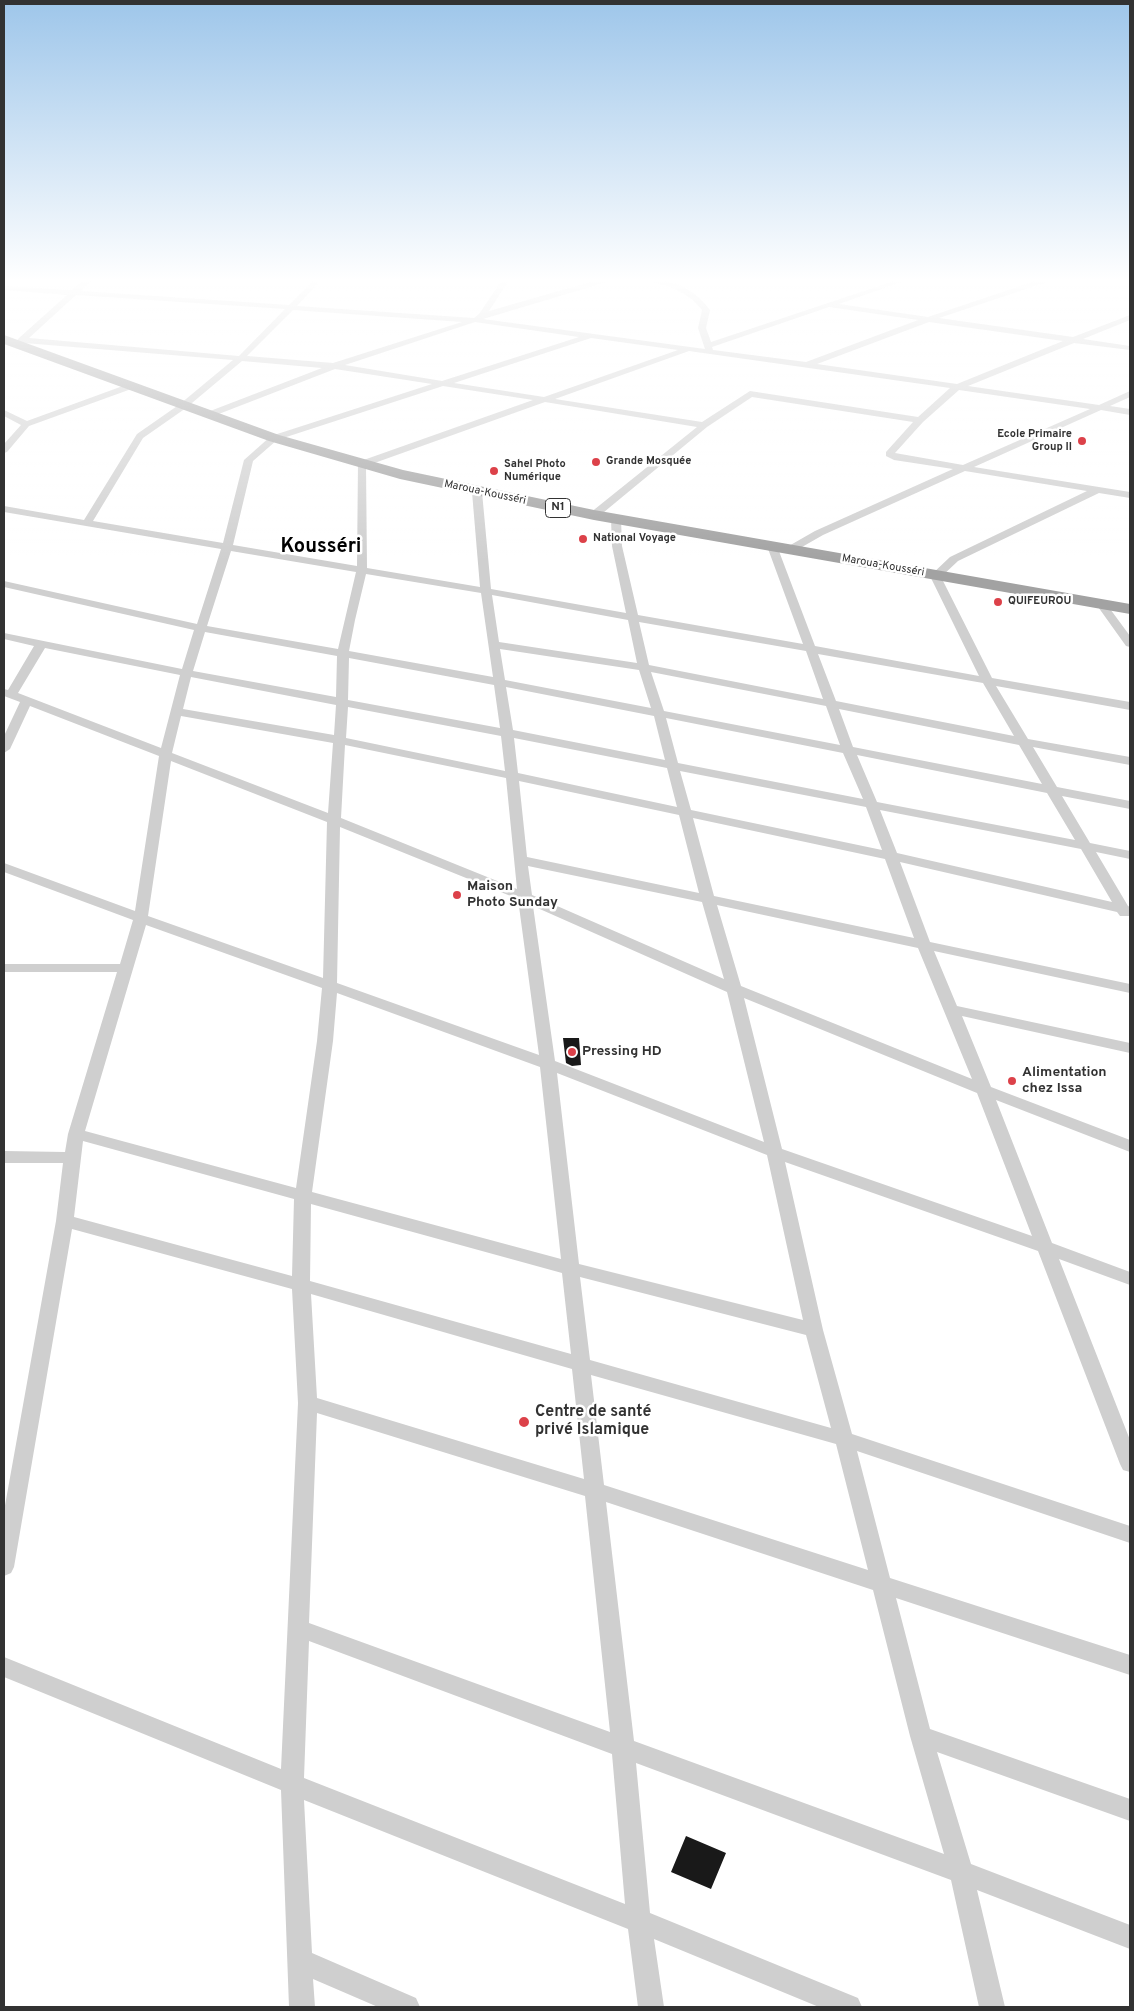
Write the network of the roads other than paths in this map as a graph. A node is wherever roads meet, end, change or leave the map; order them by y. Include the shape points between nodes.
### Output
1 (100, 374) edge
2 (222, 374) edge
3 (314, 374) edge
4 (384, 374) edge
5 (471, 374) edge
6 (617, 374) edge
7 (868, 374) edge
8 (990, 374) edge
9 (442, 383) junction
10 (131, 386) junction
11 (956, 387) junction
12 (1130, 394) edge
13 (546, 399) junction
14 (183, 406) junction
15 (1096, 407) junction
16 (1130, 412) edge
17 (4, 413) edge
18 (208, 415) junction
19 (920, 420) junction
20 (26, 424) junction
21 (704, 425) junction
22 (274, 438) junction
23 (4, 450) edge
24 (361, 464) junction
25 (964, 467) junction
26 (1099, 489) junction
27 (477, 492) junction
28 (1130, 495) edge
29 (4, 510) edge
30 (594, 515) junction
31 (616, 519) junction
32 (87, 523) junction
33 (772, 546) junction
34 (227, 547) junction
35 (791, 550) junction
36 (362, 570) junction
37 (935, 576) junction
38 (4, 584) edge
39 (486, 591) junction
40 (1101, 604) junction
41 (1130, 609) edge
42 (633, 617) junction
43 (201, 628) junction
44 (4, 636) edge
45 (41, 644) junction
46 (1130, 644) edge
47 (494, 645) junction
48 (809, 648) junction
49 (343, 654) junction
50 (644, 667) junction
51 (186, 673) junction
52 (987, 680) junction
53 (499, 682) junction
54 (8, 693) edge
55 (26, 701) junction
56 (342, 701) junction
57 (830, 703) junction
58 (1130, 706) edge
59 (177, 712) junction
60 (659, 712) junction
61 (507, 732) junction
62 (339, 740) junction
63 (1025, 742) junction
64 (4, 746) edge
65 (848, 750) junction
66 (165, 756) junction
67 (1130, 761) edge
68 (673, 765) junction
69 (512, 776) junction
70 (1051, 790) junction
71 (872, 805) junction
72 (1130, 805) edge
73 (685, 814) junction
74 (334, 820) junction
75 (1084, 846) junction
76 (1130, 855) edge
77 (890, 856) junction
78 (521, 860) junction
79 (6, 872) edge
80 (525, 897) junction
81 (708, 900) junction
82 (1128, 913) edge
83 (141, 918) junction
84 (924, 945) junction
85 (4, 968) edge
86 (124, 968) junction
87 (330, 986) junction
88 (1130, 988) edge
89 (734, 989) junction
90 (951, 1009) junction
91 (1130, 1048) edge
92 (548, 1064) junction
93 (984, 1090) junction
94 (76, 1134) junction
95 (1130, 1146) edge
96 (776, 1152) junction
97 (4, 1157) edge
98 (72, 1158) junction
99 (304, 1197) junction
100 (65, 1221) junction
101 (1045, 1247) junction
102 (569, 1268) junction
103 (1130, 1279) edge
104 (301, 1285) junction
105 (814, 1330) junction
106 (581, 1365) junction
107 (308, 1403) junction
108 (844, 1439) junction
109 (1130, 1464) edge
110 (594, 1490) junction
111 (1130, 1534) edge
112 (4, 1567) edge
113 (880, 1582) junction
114 (298, 1628) junction
115 (1130, 1664) edge
116 (4, 1667) edge
117 (921, 1736) junction
118 (623, 1747) junction
119 (292, 1784) junction
120 (1130, 1810) edge
121 (961, 1872) junction
122 (639, 1921) junction
123 (1130, 1937) edge
124 (302, 1961) junction
125 (302, 2007) edge
126 (407, 2007) edge
127 (651, 2007) edge
128 (849, 2007) edge
129 (992, 2007) edge

1 - 10 highway, Maroua-Kousséri / N1
2 - 14 street
3 - 18 street
4 - 9 street
5 - 9 street
6 - 13 street
7 - 11 street
8 - 11 street
9 - 13 street
9 - 22 street
10 - 14 highway, Maroua-Kousséri / N1
10 - 20 street
11 - 15 street
11 - 19 street
12 - 15 street
13 - 21 street
13 - 24 street
14 - 18 highway, Maroua-Kousséri / N1
14 - 32 street via 140,436 116,470
15 - 16 street
15 - 25 street
17 - 20 street
18 - 22 highway, Maroua-Kousséri / N1
19 - 21 street via 753,393
19 - 25 street via 889,456
20 - 23 street
21 - 30 street
22 - 24 highway, Maroua-Kousséri / N1
22 - 34 street via 249,460
24 - 27 highway, Maroua-Kousséri / N1
24 - 36 street
25 - 26 street
25 - 35 street via 819,533
26 - 28 street
26 - 37 street via 954,559
27 - 30 highway, Maroua-Kousséri / N1
27 - 39 street
29 - 32 street
30 - 31 highway, Maroua-Kousséri / N1
31 - 33 highway, Maroua-Kousséri / N1
31 - 42 street via 617,546
32 - 34 street
33 - 35 highway, Maroua-Kousséri / N1
33 - 48 street
34 - 36 street
34 - 43 street
35 - 37 highway, Maroua-Kousséri / N1
36 - 39 street
36 - 49 street
37 - 40 highway, Maroua-Kousséri / N1
37 - 52 street
38 - 43 street
39 - 42 street
39 - 47 street
40 - 41 highway, Maroua-Kousséri / N1
40 - 46 street
42 - 48 street
42 - 50 street
43 - 49 street
43 - 51 street
44 - 45 street
45 - 51 street
45 - 54 street
47 - 50 street
47 - 53 street
48 - 52 street
48 - 57 street
49 - 53 street
49 - 56 street
50 - 57 street
50 - 60 street
51 - 56 street
51 - 59 street
52 - 58 street
52 - 63 street
53 - 60 street
53 - 61 street
54 - 55 street
55 - 64 street
55 - 66 street
56 - 61 street
56 - 62 street
57 - 63 street
57 - 65 street
59 - 62 street
59 - 66 street
60 - 65 street
60 - 68 street
61 - 68 street
61 - 69 street
62 - 69 street
62 - 74 street
63 - 67 street
63 - 70 street
65 - 70 street
65 - 71 street
66 - 74 street
66 - 83 street
68 - 71 street
68 - 73 street
69 - 73 street
69 - 78 street
70 - 72 street
70 - 75 street
71 - 75 street
71 - 77 street
73 - 77 street
73 - 81 street
74 - 80 street
74 - 87 street
75 - 76 street
75 - 82 street
77 - 82 street via 972,873
77 - 84 street
78 - 80 street
78 - 81 street
79 - 83 street
80 - 89 street
80 - 92 street
81 - 84 street
81 - 89 street
83 - 86 street
83 - 87 street
84 - 88 street
84 - 90 street
85 - 86 street
86 - 94 street
87 - 92 street
87 - 99 street
89 - 93 street
89 - 96 street
90 - 91 street
90 - 93 street
92 - 96 street
92 - 102 street
93 - 95 street
93 - 101 street
94 - 98 street
94 - 99 street
96 - 101 street
96 - 105 street
97 - 98 street
98 - 100 street
99 - 102 street
99 - 104 street
100 - 104 street
100 - 112 street
101 - 103 street
101 - 109 street
102 - 105 street
102 - 106 street
104 - 106 street
104 - 107 street
105 - 108 street
106 - 108 street
106 - 110 street
107 - 110 street
107 - 114 street
108 - 111 street
108 - 113 street
110 - 113 street
110 - 118 street
113 - 115 street
113 - 117 street
114 - 118 street
114 - 119 street
116 - 119 street
117 - 120 street
117 - 121 street
118 - 121 street
118 - 122 street
119 - 122 street
119 - 124 street
121 - 123 street
121 - 129 street
122 - 127 street
122 - 128 street
124 - 125 street
124 - 126 street

